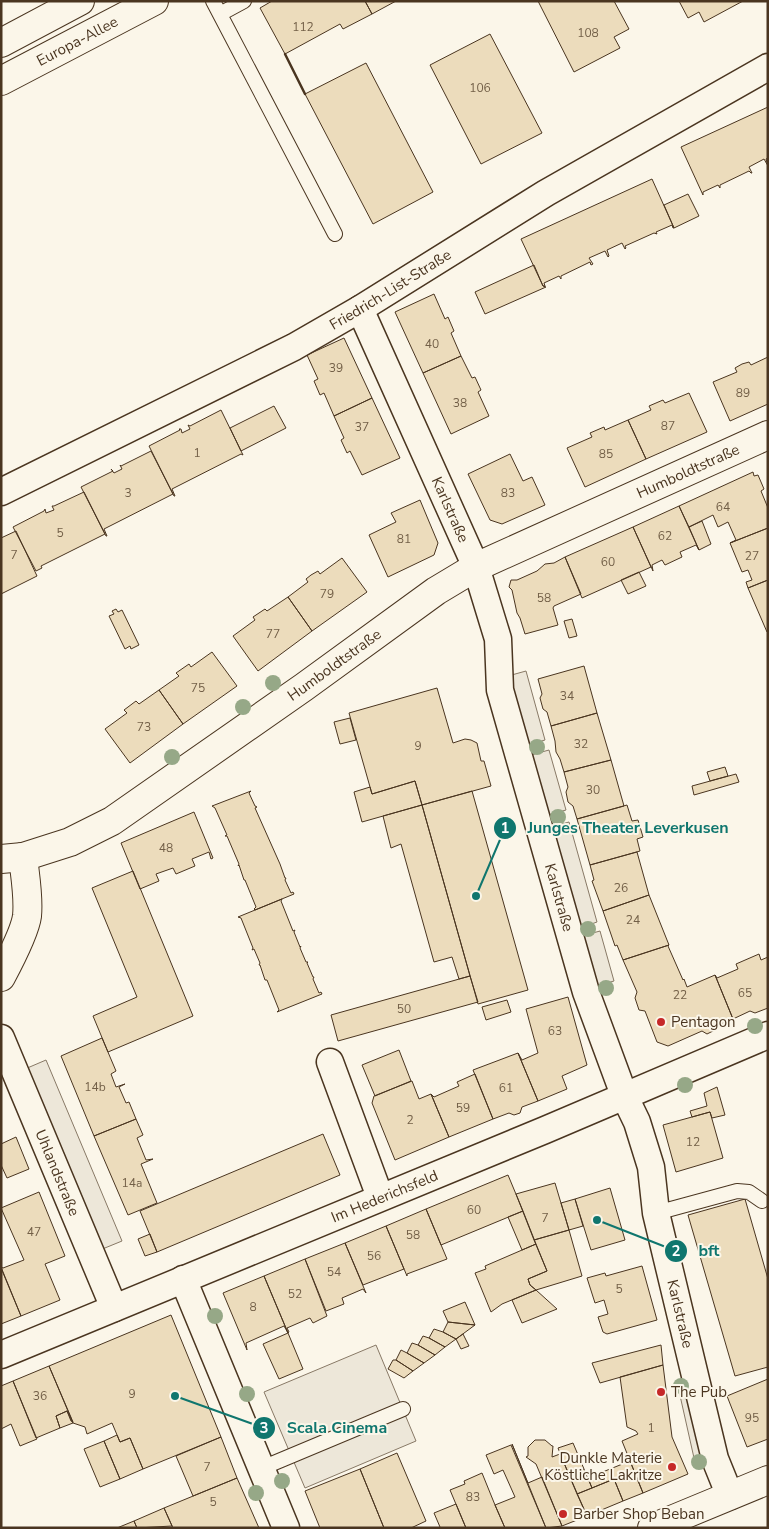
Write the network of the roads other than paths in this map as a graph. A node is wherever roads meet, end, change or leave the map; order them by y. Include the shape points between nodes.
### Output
1 (80, 1) edge
2 (154, 1) edge
3 (213, 1) edge
4 (244, 1) edge
5 (220, 14) junction
6 (1, 43) edge
7 (768, 67) edge
8 (1, 81) edge
9 (335, 234) dead end
10 (360, 309) junction
11 (768, 435) edge
12 (1, 492) edge
13 (476, 566) junction
14 (12, 858) edge
15 (1, 977) edge
16 (768, 1035) edge
17 (1, 1038) edge
18 (330, 1062) dead end
19 (624, 1095) junction
20 (380, 1197) junction
21 (762, 1202) dead end
22 (656, 1213) junction
23 (184, 1279) junction
24 (114, 1308) junction
25 (1, 1354) edge
26 (403, 1409) dead end
27 (262, 1468) junction
28 (768, 1480) edge
29 (730, 1496) junction
30 (286, 1528) edge
31 (652, 1528) edge

1 - 6 street
2 - 8 street, Europa-Allee
3 - 5 lane
4 - 5 lane
5 - 9 lane
7 - 10 street, Friedrich-List-Straße via 546,193
10 - 12 street, Friedrich-List-Straße via 294,347
10 - 13 street, Karlstraße
11 - 13 street, Humboldtstraße
13 - 14 street, Humboldtstraße via 436,590 112,821 70,842
13 - 19 street, Karlstraße via 498,639 500,690 586,992
14 - 15 street, Humboldtstraße via 27,896 27,916
16 - 19 street, Im Hederichsfeld
17 - 24 street, Uhlandstraße
18 - 20 street
19 - 20 street, Im Hederichsfeld
19 - 22 street, Karlstraße via 637,1122 651,1167
20 - 23 street, Im Hederichsfeld
21 - 22 lane via 749,1192 736,1191
22 - 29 street, Karlstraße via 715,1459
23 - 24 street, Im Hederichsfeld
23 - 27 street
24 - 25 street, Im Hederichsfeld
26 - 27 lane
27 - 30 street
28 - 29 street
29 - 31 street

